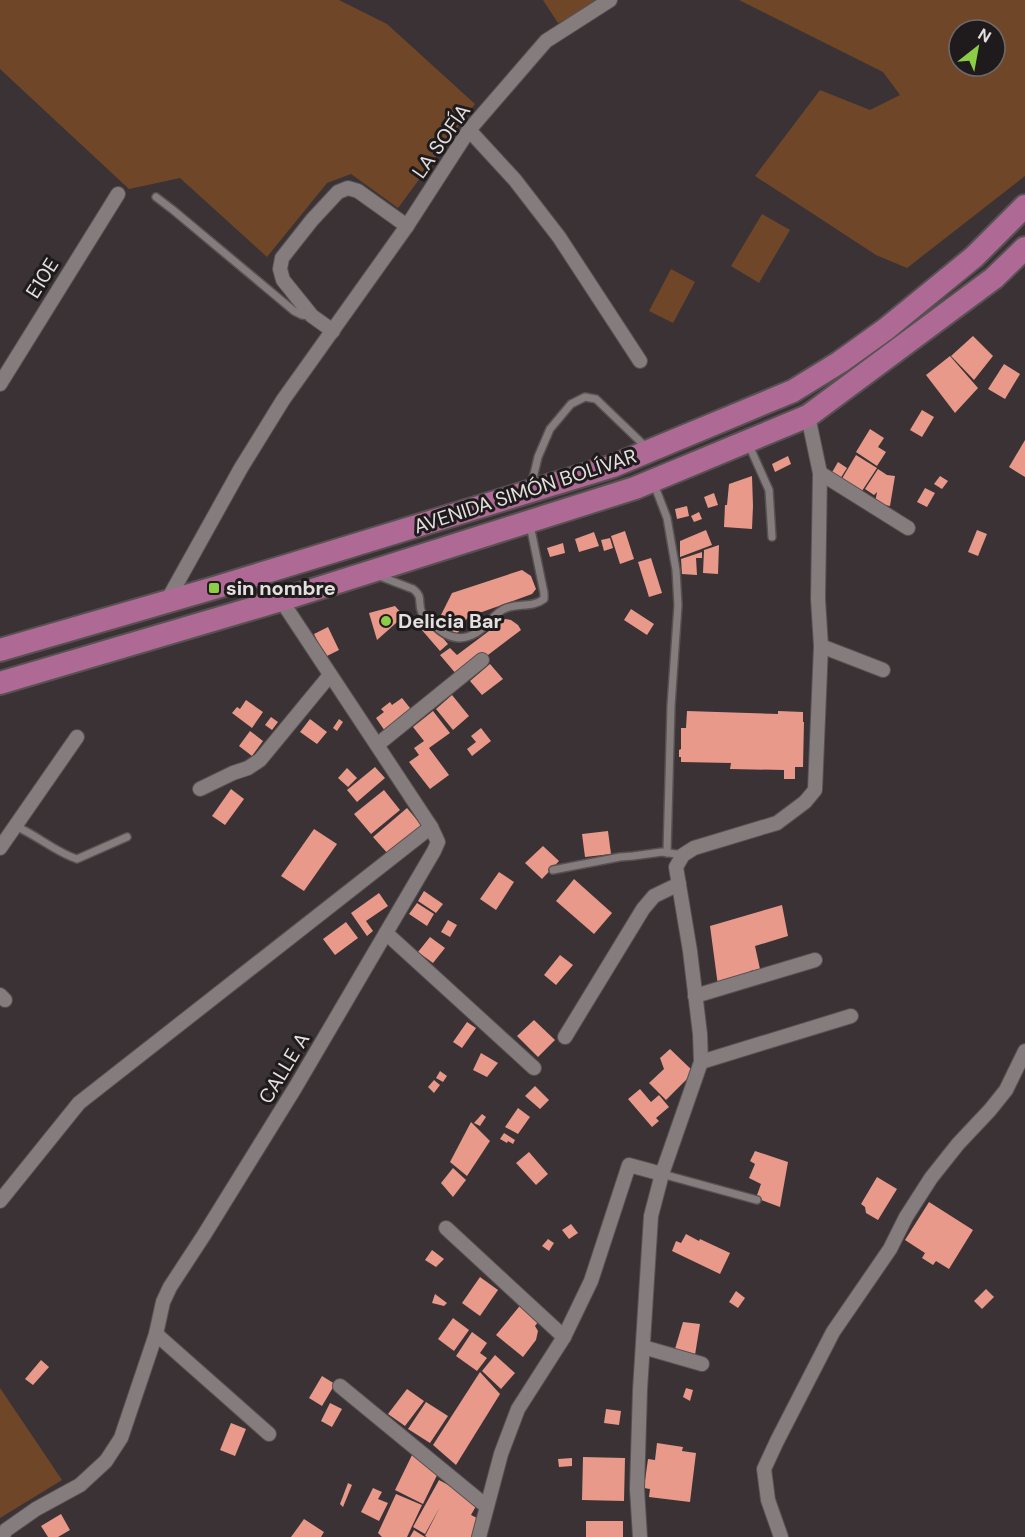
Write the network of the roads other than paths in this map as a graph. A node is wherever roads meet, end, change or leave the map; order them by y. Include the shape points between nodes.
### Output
1 (610, 0) edge
2 (469, 130) junction
3 (118, 194) dead end
4 (156, 197) dead end
5 (1025, 206) edge
6 (407, 226) junction
7 (1025, 248) edge
8 (312, 316) junction
9 (333, 331) junction
10 (640, 361) dead end
11 (0, 384) edge
12 (808, 416) junction
13 (747, 441) junction
14 (650, 451) junction
15 (820, 472) junction
16 (652, 481) junction
17 (530, 492) junction
18 (530, 521) junction
19 (908, 528) dead end
20 (772, 537) dead end
21 (368, 572) junction
22 (280, 600) junction
23 (167, 601) junction
24 (821, 646) junction
25 (1, 648) edge
26 (483, 660) dead end
27 (883, 670) dead end
28 (330, 675) junction
29 (0, 682) edge
30 (77, 737) dead end
31 (377, 745) junction
32 (200, 789) dead end
33 (15, 826) junction
34 (431, 826) junction
35 (127, 837) dead end
36 (0, 848) edge
37 (667, 853) junction
38 (683, 855) junction
39 (552, 870) dead end
40 (679, 884) junction
41 (386, 933) junction
42 (815, 960) dead end
43 (695, 996) junction
44 (851, 1016) dead end
45 (565, 1037) dead end
46 (1025, 1051) edge
47 (701, 1062) junction
48 (534, 1068) dead end
49 (662, 1174) junction
50 (757, 1200) dead end
51 (0, 1201) edge
52 (446, 1228) dead end
53 (156, 1334) junction
54 (564, 1337) junction
55 (643, 1347) junction
56 (702, 1364) dead end
57 (340, 1386) dead end
58 (269, 1434) dead end
59 (486, 1506) junction
60 (2, 1537) edge
61 (479, 1537) edge
62 (640, 1537) edge
63 (781, 1537) edge

1 - 2 street, LA SOFÍA via 546,41
2 - 6 street, LA SOFÍA
2 - 10 street via 516,180 559,237
3 - 11 street, E10E
4 - 8 lane via 294,311
5 - 14 highway, AVENIDA SIMÓN BOLÍVAR via 974,257 840,362 793,391
6 - 8 street via 358,191 348,188 338,192 282,258 284,280
6 - 9 street, LA SOFÍA
7 - 12 highway, AVENIDA SIMÓN BOLÍVAR via 994,278
8 - 9 street
9 - 23 street, LA SOFÍA via 283,400 241,468
12 - 13 highway, AVENIDA SIMÓN BOLÍVAR
12 - 15 street
13 - 16 highway, AVENIDA SIMÓN BOLÍVAR
13 - 20 lane via 769,490
14 - 17 highway, AVENIDA SIMÓN BOLÍVAR
14 - 17 lane via 596,399 585,397 571,404 550,429
15 - 19 street
15 - 24 street
16 - 18 highway, AVENIDA SIMÓN BOLÍVAR
16 - 37 lane via 667,518 678,605
17 - 23 highway, AVENIDA SIMÓN BOLÍVAR
18 - 21 highway, AVENIDA SIMÓN BOLÍVAR
18 - 21 lane via 544,599 505,608 476,633 461,638 441,632 431,622 413,589
21 - 22 highway, AVENIDA SIMÓN BOLÍVAR
22 - 28 street
22 - 29 highway, AVENIDA SIMÓN BOLÍVAR
23 - 25 highway, AVENIDA SIMÓN BOLÍVAR
24 - 27 street
24 - 38 street via 815,790 777,823 694,848
26 - 31 street
28 - 31 street
28 - 32 street via 260,760
30 - 33 street
31 - 34 street
33 - 35 lane via 77,859
33 - 36 street
34 - 41 street, CALLE A via 438,842
34 - 51 street via 79,1102
37 - 38 lane
37 - 39 lane via 603,859
38 - 40 street via 676,867
40 - 43 street
40 - 45 street via 654,896 643,909
41 - 48 street
41 - 53 street, CALLE A via 296,1088 170,1287
42 - 43 street
43 - 47 street
44 - 47 street
46 - 63 street via 1006,1090 931,1178 906,1217 890,1249 833,1332 777,1441 765,1469 768,1500
47 - 49 street
49 - 50 lane
49 - 54 street via 629,1165 591,1281
49 - 55 street via 651,1216
52 - 54 street
53 - 58 street
53 - 60 street, CALLE A via 121,1438 106,1461 80,1485 36,1509
54 - 59 street via 518,1409
55 - 56 street
55 - 62 street via 637,1489
57 - 59 street
59 - 61 street

